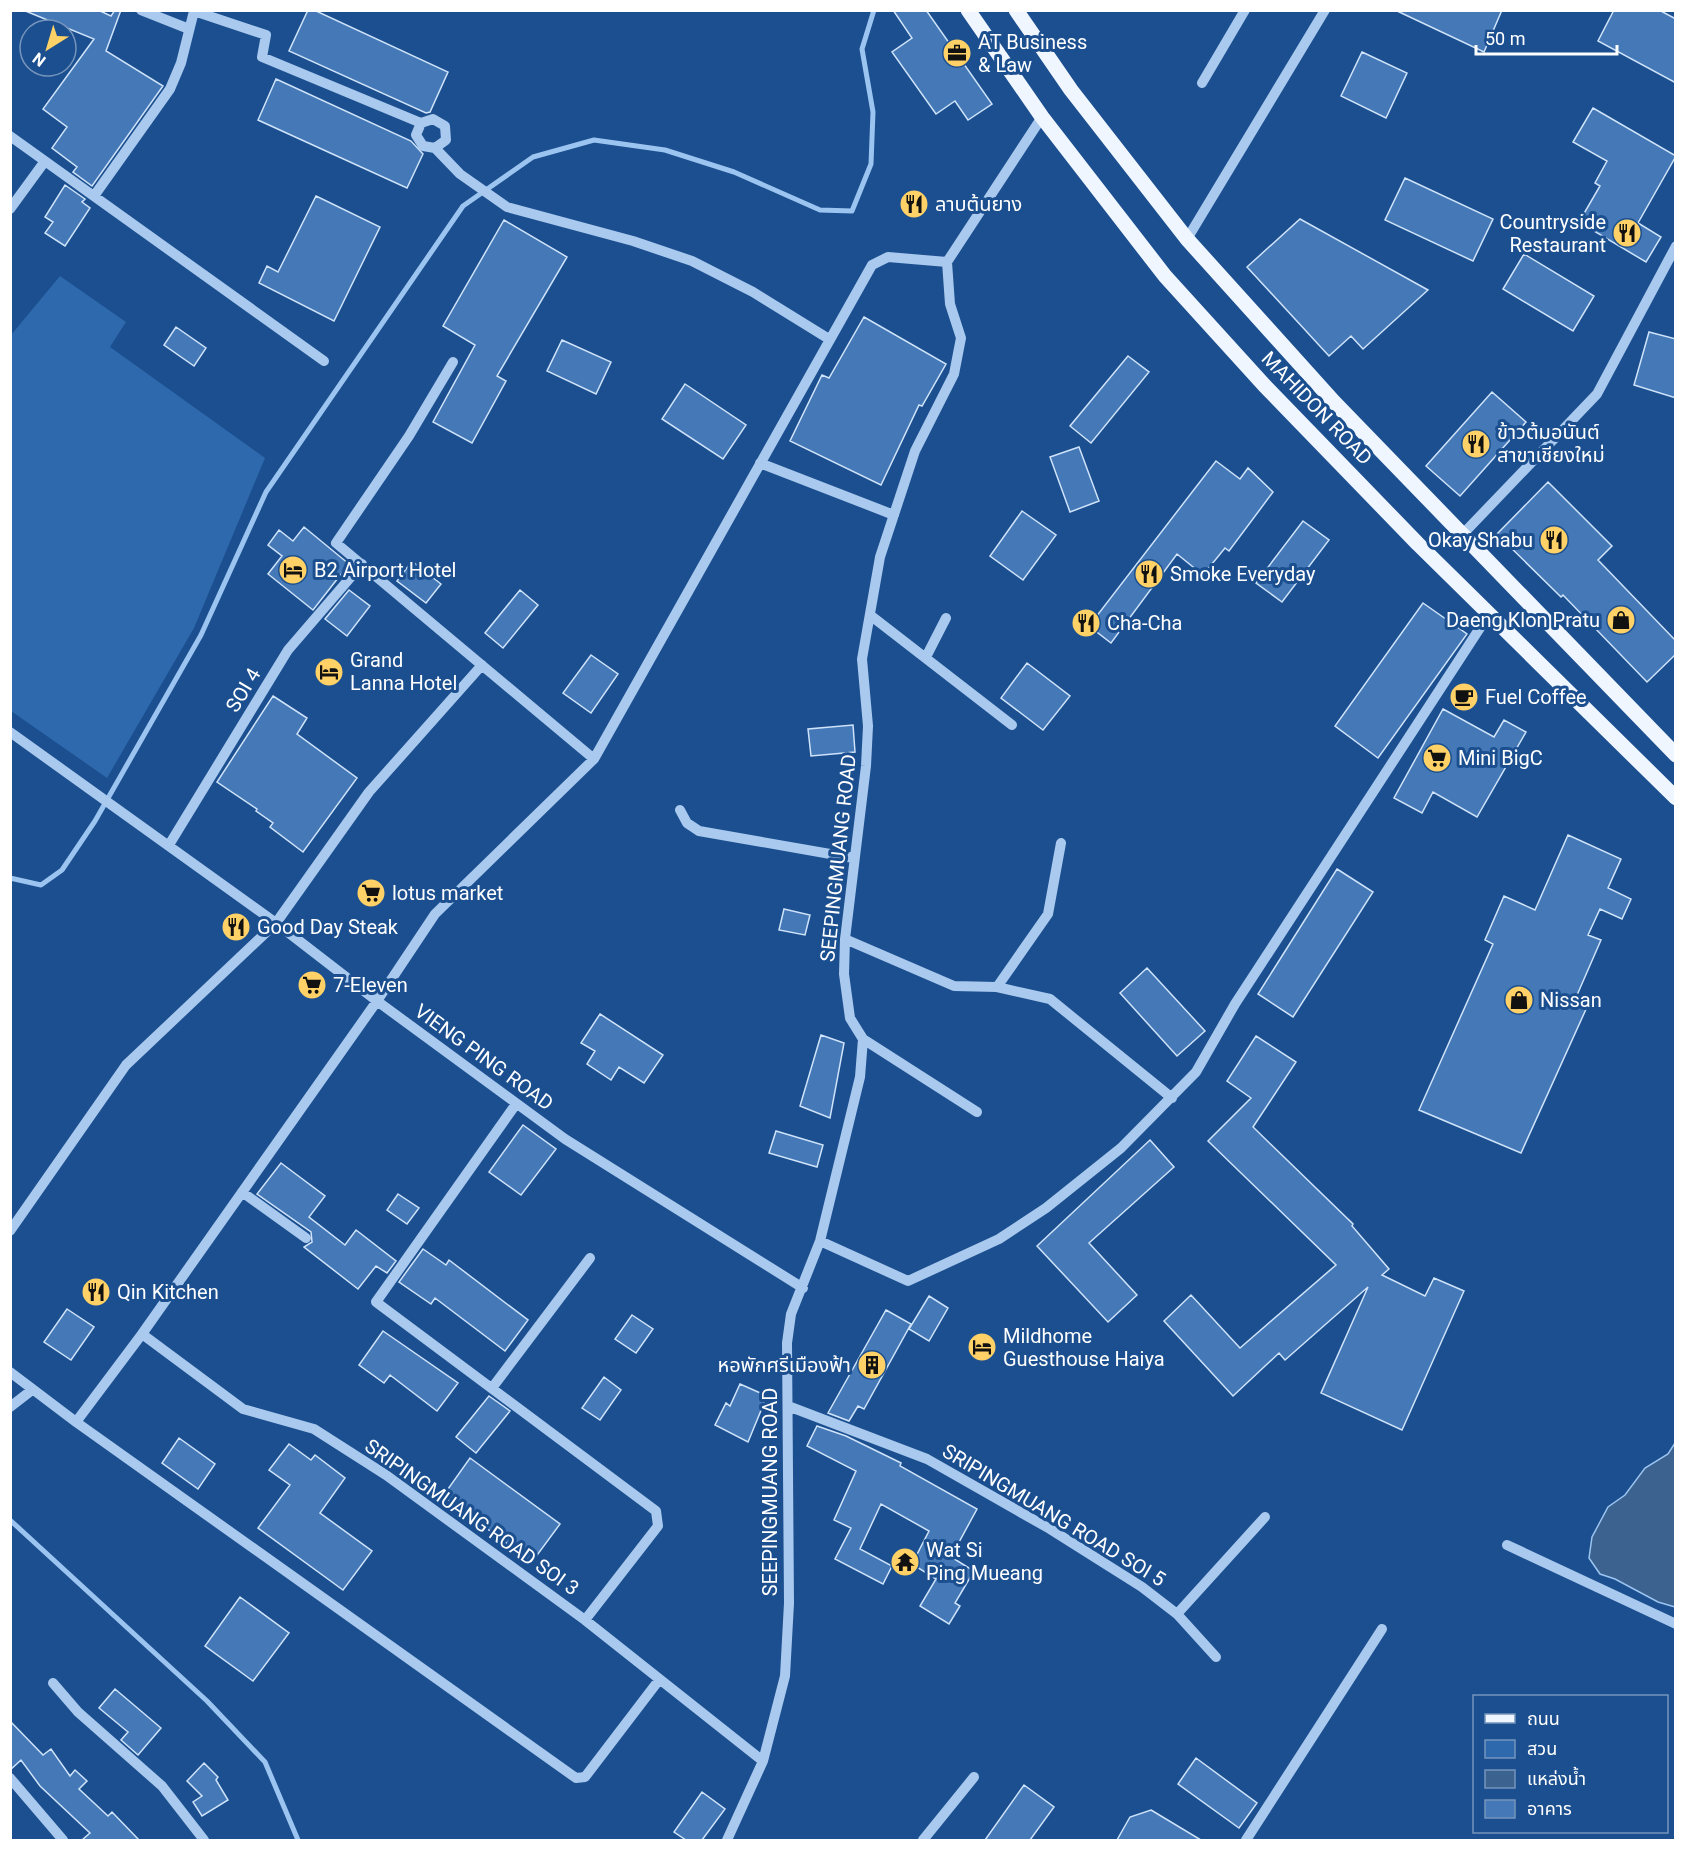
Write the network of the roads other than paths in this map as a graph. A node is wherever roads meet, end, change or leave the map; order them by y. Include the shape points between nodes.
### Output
1 (141, 10) edge
2 (968, 10) edge
3 (1016, 10) edge
4 (1325, 10) edge
5 (193, 11) edge
6 (1241, 12) edge
7 (189, 29) junction
8 (1202, 83) dead end
9 (1042, 117) junction
10 (421, 123) junction
11 (10, 136) edge
12 (435, 148) junction
13 (45, 161) junction
14 (94, 196) junction
15 (10, 209) edge
16 (1187, 239) junction
17 (1676, 246) edge
18 (947, 262) junction
19 (829, 339) junction
20 (324, 361) dead end
21 (453, 362) dead end
22 (760, 463) junction
23 (894, 515) junction
24 (1461, 536) junction
25 (362, 564) junction
26 (1489, 614) junction
27 (870, 615) junction
28 (946, 618) dead end
29 (926, 657) junction
30 (482, 665) junction
31 (1012, 725) dead end
32 (10, 732) edge
33 (1676, 755) edge
34 (594, 759) junction
35 (1676, 798) edge
36 (680, 810) dead end
37 (1061, 843) dead end
38 (169, 845) junction
39 (853, 858) junction
40 (276, 923) junction
41 (844, 939) junction
42 (997, 987) junction
43 (377, 1001) junction
44 (863, 1038) junction
45 (1172, 1098) junction
46 (516, 1104) junction
47 (977, 1112) dead end
48 (242, 1192) junction
49 (10, 1231) edge
50 (306, 1238) dead end
51 (820, 1241) junction
52 (590, 1258) dead end
53 (803, 1288) junction
54 (142, 1334) junction
55 (10, 1372) edge
56 (492, 1388) junction
57 (32, 1390) junction
58 (788, 1406) junction
59 (10, 1407) edge
60 (76, 1422) junction
61 (1265, 1517) dead end
62 (1507, 1545) dead end
63 (1177, 1614) junction
64 (585, 1620) junction
65 (1676, 1624) edge
66 (1382, 1629) dead end
67 (1216, 1657) dead end
68 (658, 1680) junction
69 (53, 1683) dead end
70 (763, 1761) junction
71 (974, 1777) dead end
72 (10, 1778) edge
73 (63, 1840) edge
74 (204, 1840) edge
75 (727, 1840) edge
76 (923, 1840) edge
77 (1245, 1840) edge

1 - 7 street
2 - 9 main road, MAHIDON ROAD
3 - 16 main road, MAHIDON ROAD via 1071,90
4 - 16 street
5 - 7 street
5 - 10 street via 266,35 262,57
6 - 8 street
7 - 14 street via 170,89
9 - 18 street
9 - 26 main road, MAHIDON ROAD via 1165,276 1264,385
10 - 12 street via 417,135 420,141 423,146
10 - 12 street via 433,119 445,126 446,140
11 - 13 street
12 - 19 street via 460,174 507,207 692,261 753,292
13 - 14 street
13 - 15 street
14 - 20 street
16 - 24 main road, MAHIDON ROAD
17 - 24 street via 1597,394
18 - 19 street via 888,257 872,265
18 - 23 street, SEEPINGMUANG ROAD via 950,304 962,338 954,374 915,451
19 - 22 street
21 - 25 street via 409,436 336,543
22 - 23 street
22 - 34 street
23 - 27 street, SEEPINGMUANG ROAD via 880,557
24 - 33 main road, MAHIDON ROAD
25 - 30 street
25 - 38 street, SOI 4 via 288,650
26 - 35 main road, MAHIDON ROAD
26 - 45 street via 1235,1004 1196,1072
27 - 29 street
27 - 39 street, SEEPINGMUANG ROAD via 862,659 868,726 866,766
28 - 29 street
29 - 31 street
30 - 34 street
30 - 40 street via 369,792
32 - 38 street, VIENG PING ROAD
34 - 43 street via 435,914
36 - 39 street via 696,830
37 - 42 street via 1048,914
38 - 40 street, VIENG PING ROAD
39 - 41 street, SEEPINGMUANG ROAD
40 - 43 street, VIENG PING ROAD
40 - 49 street via 126,1065
41 - 42 street via 954,986
41 - 44 street, SEEPINGMUANG ROAD via 850,1018
42 - 45 street via 1050,999
43 - 46 street, VIENG PING ROAD
43 - 48 street
44 - 47 street
44 - 51 street, SEEPINGMUANG ROAD via 860,1077
45 - 51 street via 1120,1148 1046,1208 999,1239 908,1281
46 - 53 street, VIENG PING ROAD via 565,1139
46 - 56 street via 376,1302
48 - 50 street
48 - 54 street
51 - 53 street, SEEPINGMUANG ROAD
52 - 56 street
53 - 58 street, SEEPINGMUANG ROAD via 791,1314 787,1343
54 - 60 street
54 - 64 street, SRIPINGMUANG ROAD SOI 3 via 243,1409 314,1429 386,1475
55 - 57 street
56 - 64 street via 656,1511 658,1526
57 - 59 street
57 - 60 street
58 - 63 street, SRIPINGMUANG ROAD SOI 5 via 927,1459 1050,1529
58 - 70 street, SEEPINGMUANG ROAD via 789,1603 785,1676
60 - 68 street via 576,1778 585,1777
61 - 63 street
62 - 65 street
63 - 67 street, SRIPINGMUANG ROAD SOI 5
64 - 68 street, SRIPINGMUANG ROAD SOI 3
66 - 77 street
68 - 70 street, SRIPINGMUANG ROAD SOI 3
69 - 74 street via 78,1712 162,1786
70 - 75 street, SEEPINGMUANG ROAD
71 - 76 street
72 - 73 street

